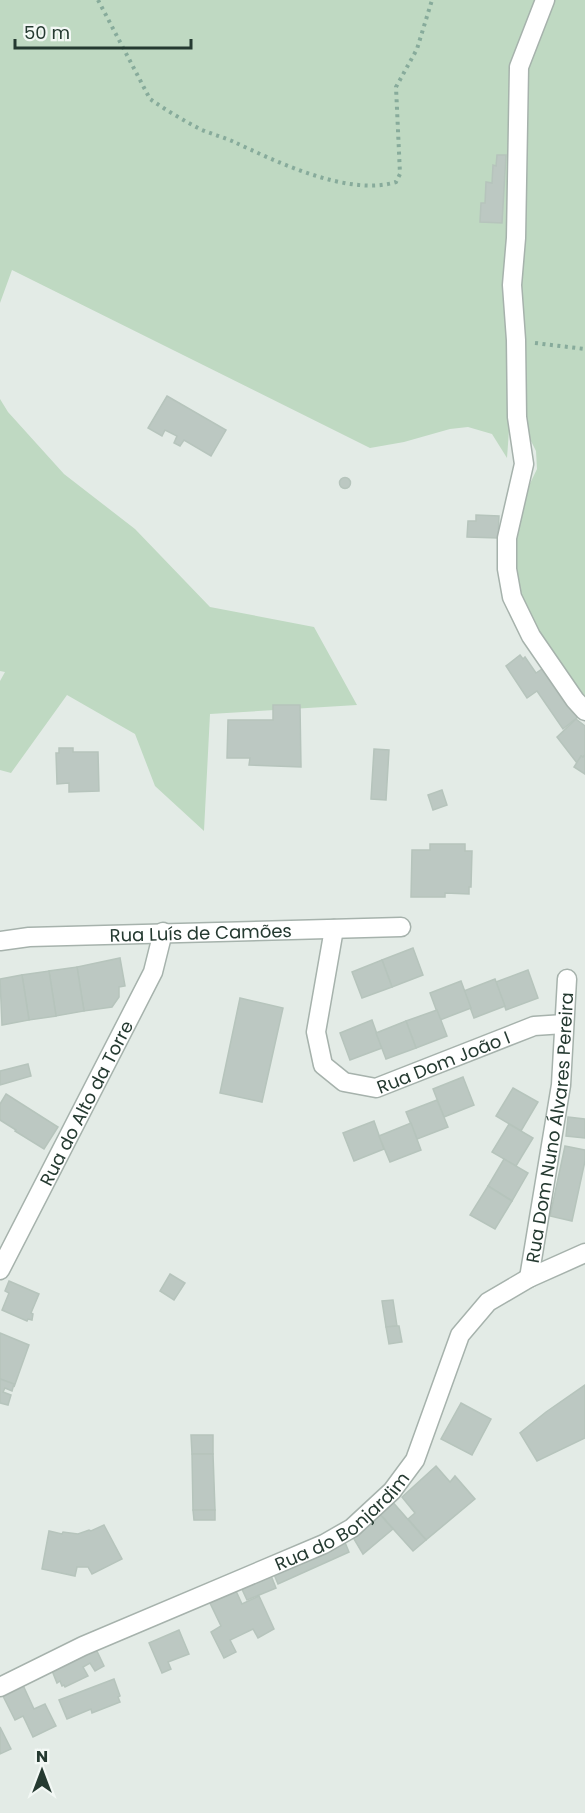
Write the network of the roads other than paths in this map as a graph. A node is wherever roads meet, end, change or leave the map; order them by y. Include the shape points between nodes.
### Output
1 (545, 0) edge
2 (585, 711) edge
3 (401, 927) dead end
4 (334, 929) junction
5 (163, 932) junction
6 (0, 941) edge
7 (567, 979) dead end
8 (564, 1024) junction
9 (585, 1253) edge
10 (0, 1270) edge
11 (529, 1278) junction
12 (0, 1687) edge

1 - 2 street via 519,67 512,285 517,417 524,464 507,538 507,570 512,597 531,636
3 - 4 street, Rua Luís de Camões
4 - 5 street, Rua Luís de Camões
4 - 8 street, Rua Dom João I via 316,1032 323,1065 344,1082 376,1088 534,1026
5 - 6 street, Rua Luís de Camões
5 - 10 street, Rua do Alto da Torre via 153,972
7 - 8 street, Rua Dom Nuno Álvares Pereira
8 - 11 street, Rua Dom Nuno Álvares Pereira via 561,1085
9 - 11 street, Rua do Bonjardim
11 - 12 street, Rua do Bonjardim via 488,1302 460,1335 415,1460 392,1491 352,1528 324,1544 83,1646

